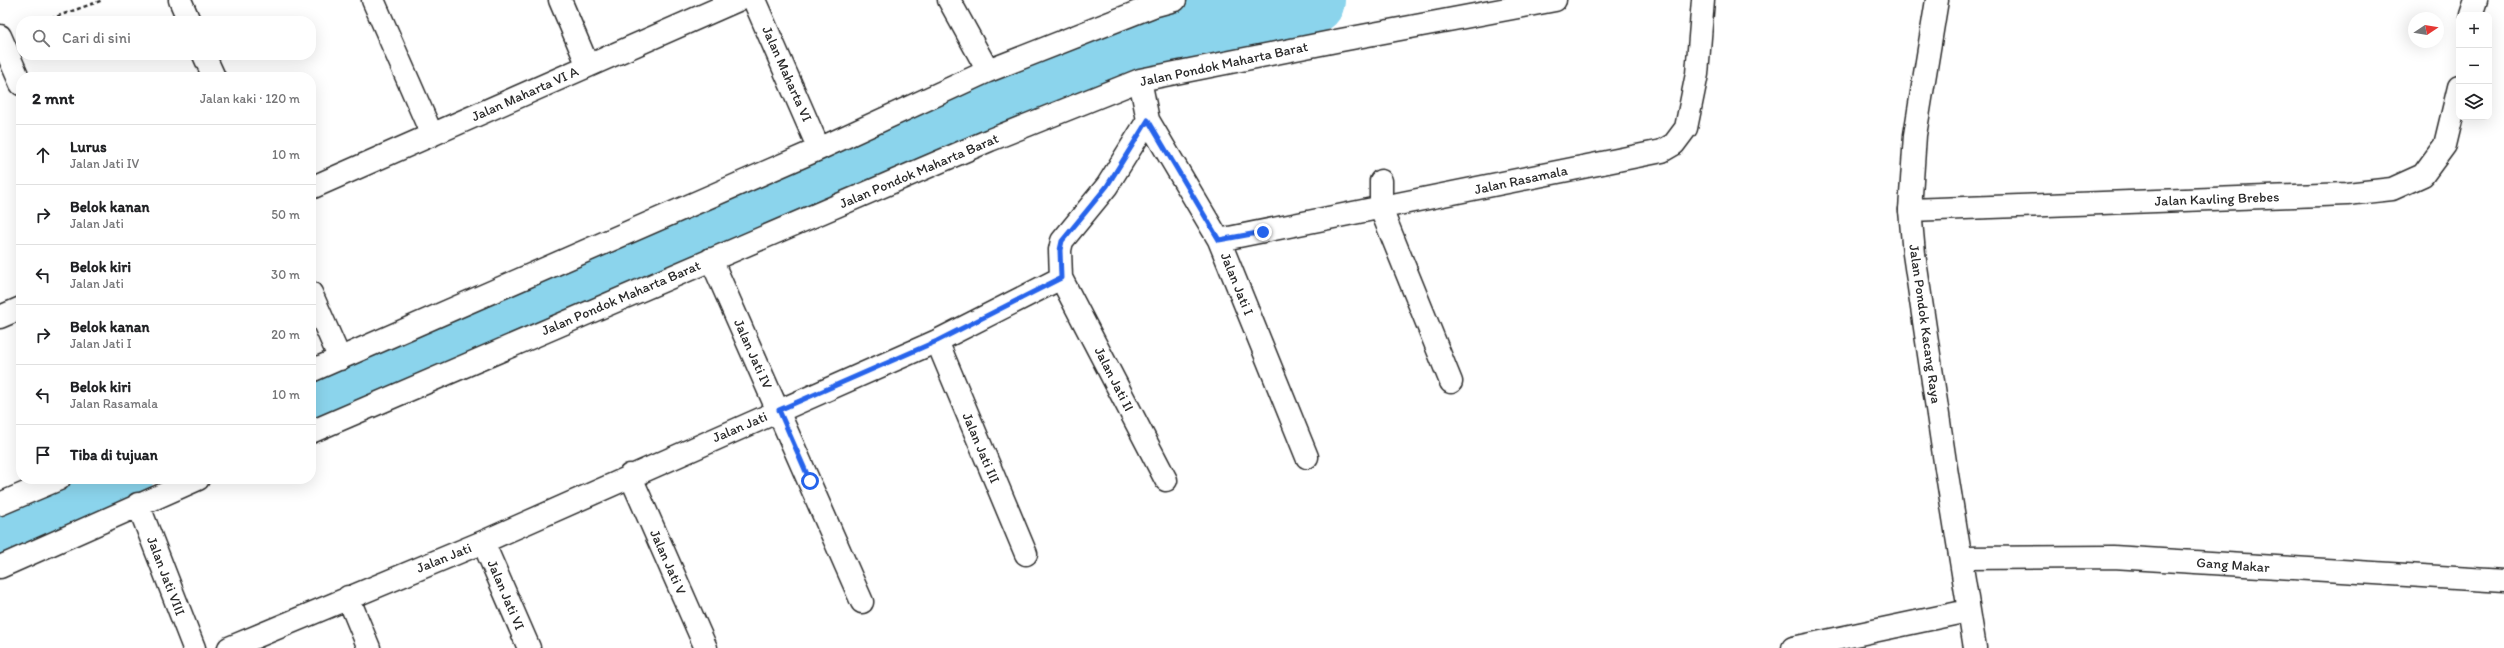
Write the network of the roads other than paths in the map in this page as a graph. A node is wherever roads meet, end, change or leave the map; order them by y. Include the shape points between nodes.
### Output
1 (180, 0) edge
2 (373, 0) edge
3 (560, 0) edge
4 (738, 0) edge
5 (754, 0) edge
6 (949, 0) edge
7 (1175, 0) edge
8 (1555, 0) edge
9 (1703, 0) edge
10 (1937, 0) edge
11 (2476, 0) edge
12 (2472, 12) edge
13 (187, 16) edge
14 (0, 36) edge
15 (206, 60) edge
16 (588, 66) junction
17 (988, 71) junction
18 (212, 72) edge
19 (16, 73) edge
20 (1140, 80) junction
21 (2456, 99) edge
22 (1148, 120) junction
23 (432, 134) junction
24 (819, 149) junction
25 (1381, 181) dead end
26 (316, 186) edge
27 (1380, 209) junction
28 (1910, 210) junction
29 (1219, 240) junction
30 (711, 259) junction
31 (1061, 278) junction
32 (316, 304) edge
33 (16, 310) edge
34 (0, 318) edge
35 (937, 341) junction
36 (340, 358) junction
37 (316, 369) edge
38 (1451, 382) dead end
39 (779, 410) junction
40 (316, 430) edge
41 (1307, 457) dead end
42 (630, 475) junction
43 (1166, 480) dead end
44 (48, 484) edge
45 (186, 484) edge
46 (0, 504) edge
47 (138, 504) junction
48 (483, 542) junction
49 (1026, 554) dead end
50 (1961, 558) junction
51 (0, 567) edge
52 (2504, 581) edge
53 (348, 597) junction
54 (862, 602) dead end
55 (1968, 611) junction
56 (194, 648) edge
57 (229, 648) edge
58 (369, 648) edge
59 (529, 648) edge
60 (706, 648) edge
61 (1793, 648) edge
62 (1975, 648) edge

1 - 13 street
2 - 23 street
3 - 16 street
4 - 16 street, Jalan Maharta VI A
5 - 24 street, Jalan Maharta VI
6 - 17 street
7 - 17 street via 1127,16
8 - 20 street, Jalan Pondok Maharta Barat
9 - 27 street, Jalan Rasamala via 1697,74 1686,128 1674,144 1662,151
10 - 28 street, Jalan Pondok Kacang Raya via 1915,135
11 - 12 street
14 - 19 street
15 - 18 street
16 - 23 street, Jalan Maharta VI A
17 - 24 street
20 - 22 street
20 - 30 street, Jalan Pondok Maharta Barat via 990,140
21 - 28 street, Jalan Kavling Brebes via 2445,145 2423,175 2392,189 2347,194
22 - 29 street, Jalan Jati I
22 - 31 street via 1107,186 1062,241
23 - 26 street, Jalan Maharta VI A
24 - 36 street
25 - 27 street
27 - 29 street, Jalan Rasamala
27 - 38 street
28 - 50 street, Jalan Pondok Kacang Raya via 1941,439
29 - 41 street, Jalan Jati I
30 - 39 street, Jalan Jati IV
30 - 40 street, Jalan Pondok Maharta Barat
31 - 35 street, Jalan Jati
31 - 43 street, Jalan Jati II
32 - 36 street
33 - 34 street
35 - 39 street, Jalan Jati
35 - 49 street, Jalan Jati III
36 - 37 street
39 - 42 street, Jalan Jati
39 - 54 street, Jalan Jati IV
42 - 48 street, Jalan Jati
42 - 60 street, Jalan Jati V
44 - 46 street
45 - 47 street
47 - 51 street
47 - 56 street, Jalan Jati VIII
48 - 53 street, Jalan Jati
48 - 59 street, Jalan Jati VI
50 - 52 street, Gang Makar via 2113,557
50 - 55 street, Jalan Pondok Kacang Raya
53 - 57 street, Jalan Jati
53 - 58 street
55 - 61 street
55 - 62 street, Jalan Pondok Kacang Raya

